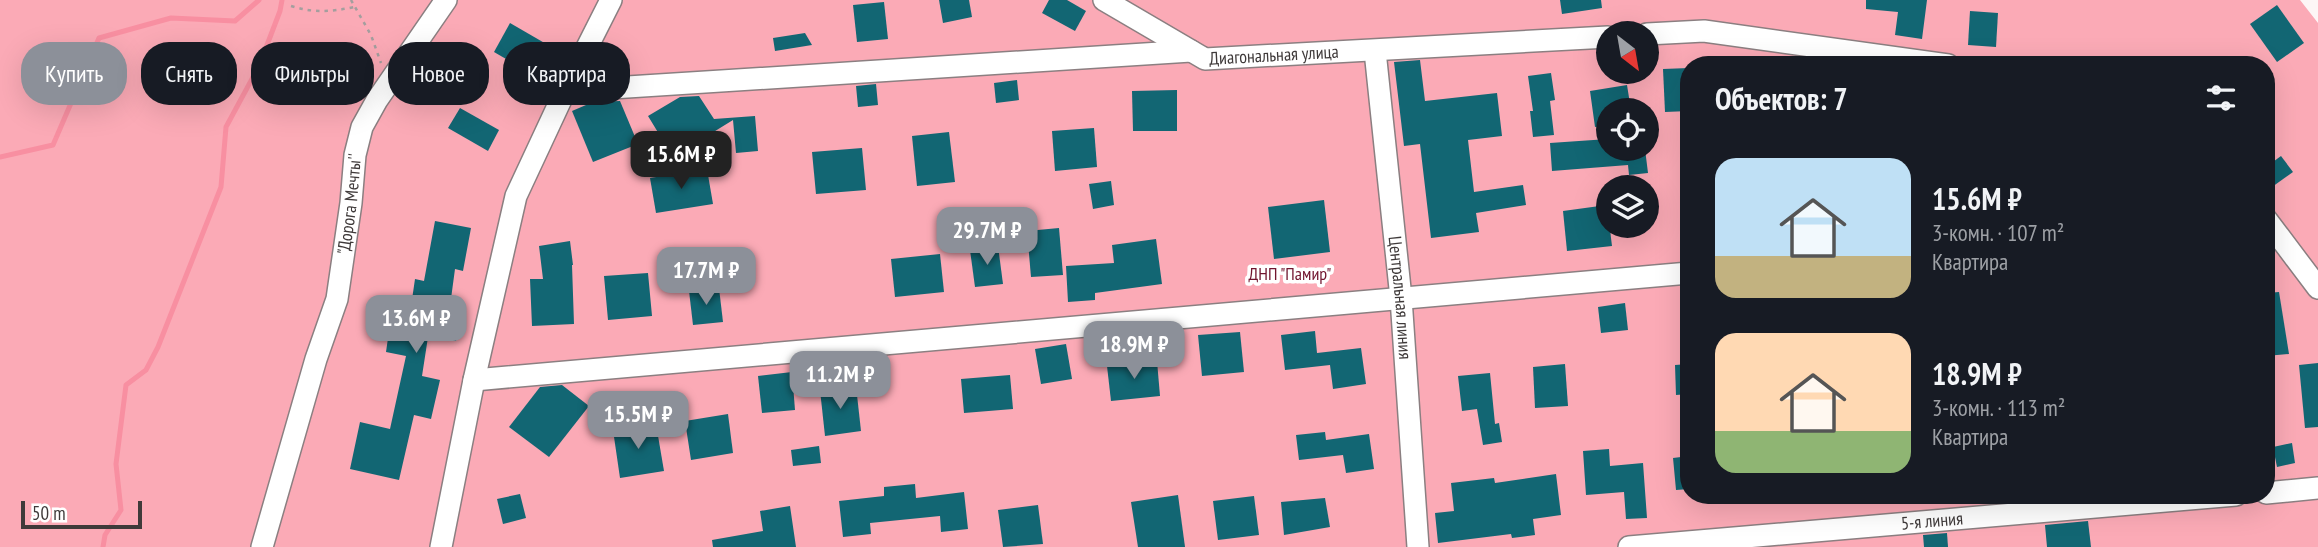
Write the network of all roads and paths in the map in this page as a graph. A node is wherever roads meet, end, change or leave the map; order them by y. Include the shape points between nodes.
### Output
1 (351, 0) edge
2 (446, 0) edge
3 (611, 0) edge
4 (1104, 0) edge
5 (291, 6) dead end
6 (354, 7) junction
7 (1659, 33) edge
8 (1596, 38) edge
9 (417, 42) edge
10 (590, 42) edge
11 (1191, 51) junction
12 (1375, 51) junction
13 (1883, 56) edge
14 (388, 78) edge
15 (388, 83) edge
16 (630, 87) edge
17 (558, 105) edge
18 (2275, 232) edge
19 (1680, 274) edge
20 (2318, 288) edge
21 (1401, 298) junction
22 (474, 380) junction
23 (2318, 488) edge
24 (2275, 492) edge
25 (2131, 504) edge
26 (262, 547) edge
27 (441, 547) edge
28 (1418, 547) edge
29 (1629, 547) edge

1 - 6 path
2 - 9 street, "Дорога Мечты''
3 - 10 street
4 - 11 street, Диагональная улица
5 - 6 path via 309,11
6 - 14 path
7 - 13 street via 1704,31
8 - 12 street, Диагональная улица
11 - 12 street, Диагональная улица via 1205,59
11 - 16 street
12 - 21 street, Центральная линия
15 - 26 street, "Дорога Мечты'' via 362,127 337,299
17 - 22 street via 516,196
18 - 20 street
19 - 21 street
21 - 22 street
21 - 28 street, Центральная линия
22 - 27 street
23 - 24 street
25 - 29 street, 5-я линия

